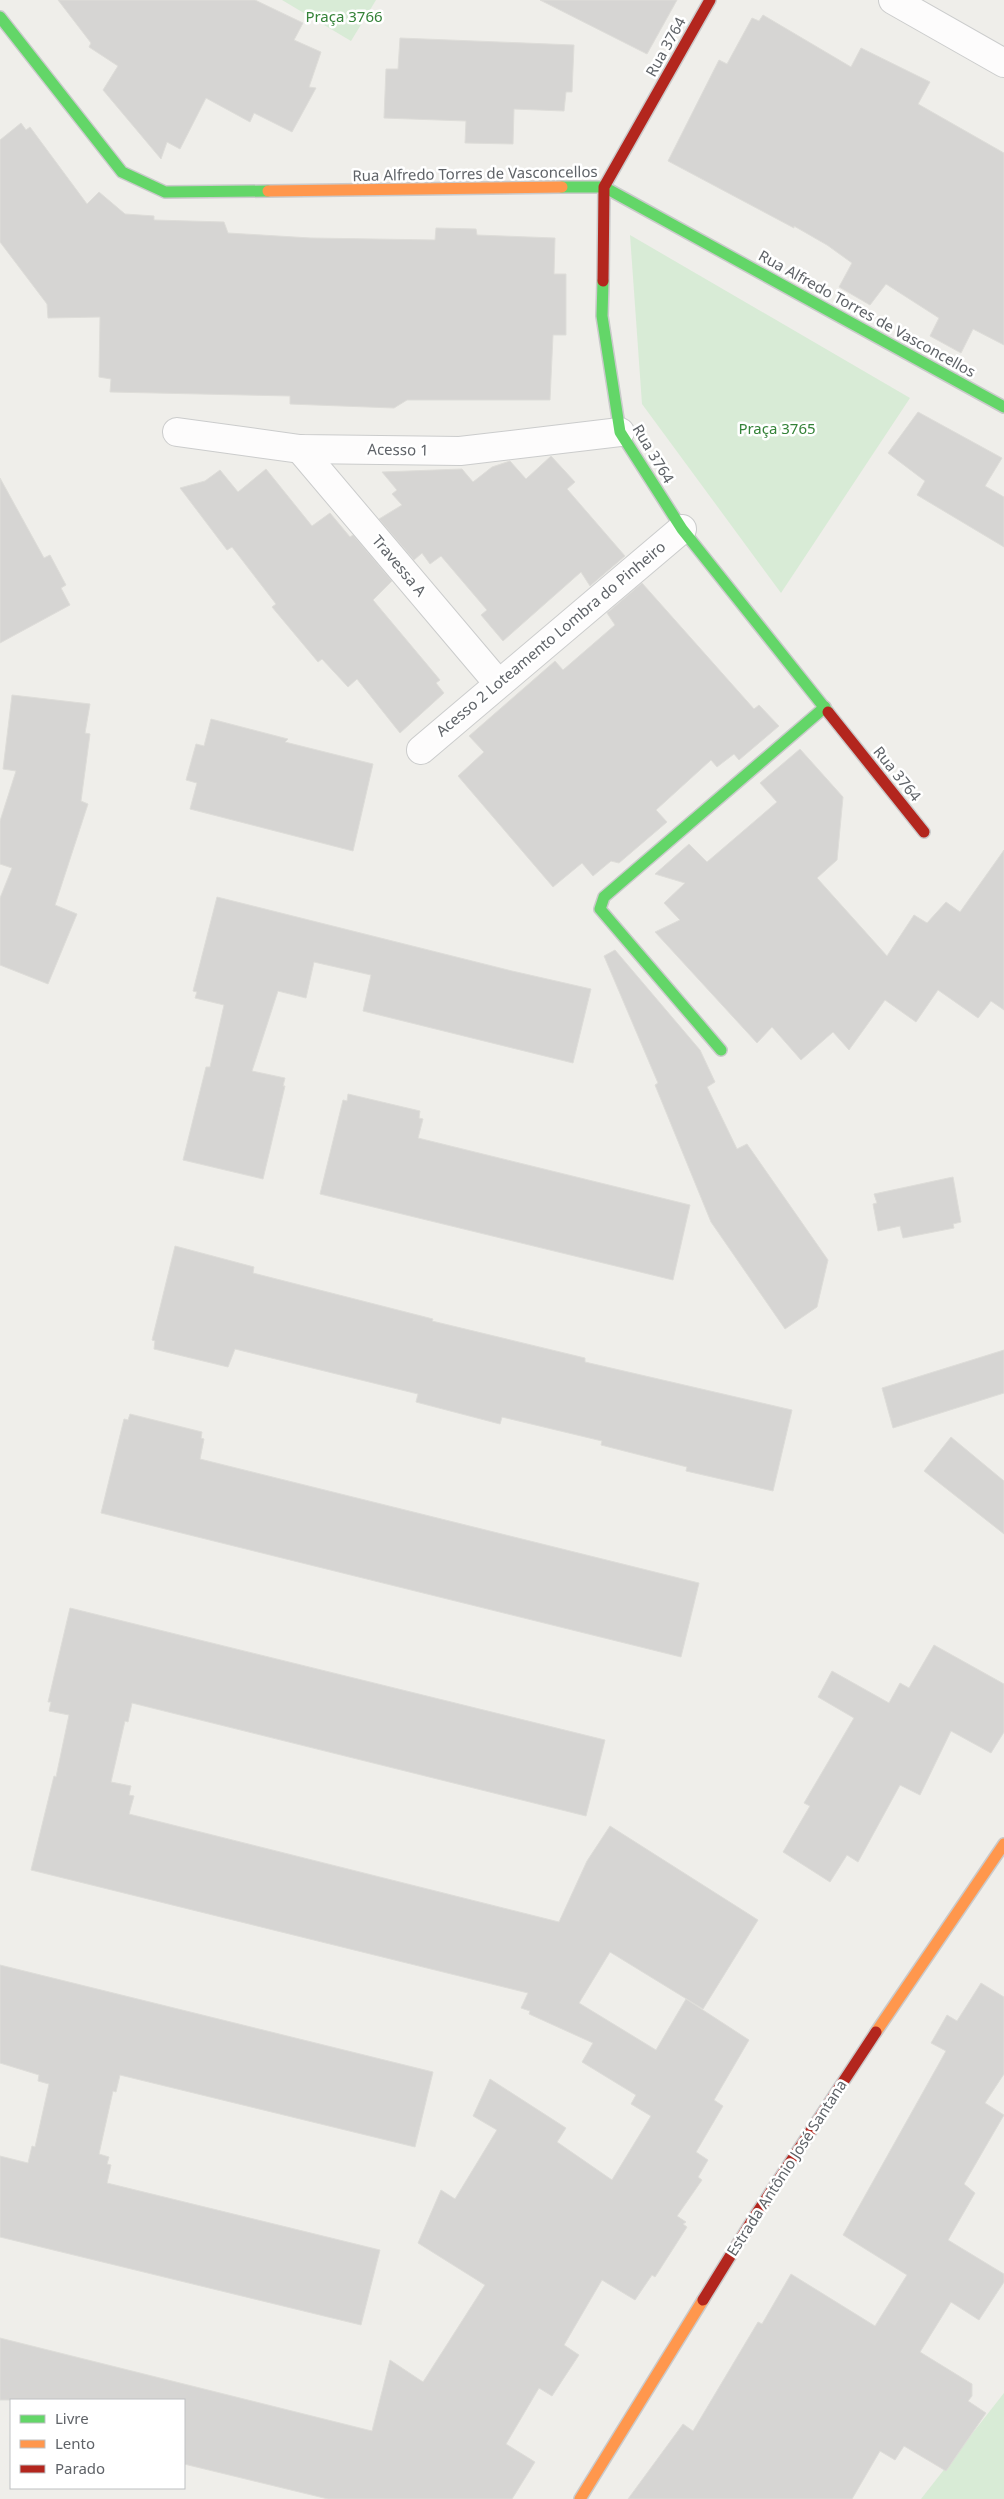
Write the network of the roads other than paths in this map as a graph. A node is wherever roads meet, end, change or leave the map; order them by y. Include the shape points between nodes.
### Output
1 (710, 0) edge
2 (893, 0) edge
3 (0, 17) edge
4 (1004, 63) edge
5 (604, 187) junction
6 (1004, 407) edge
7 (177, 432) dead end
8 (620, 432) junction
9 (300, 449) junction
10 (682, 529) junction
11 (498, 683) junction
12 (825, 707) junction
13 (421, 750) dead end
14 (924, 832) dead end
15 (721, 1050) dead end
16 (1004, 1844) edge
17 (580, 2499) edge

1 - 5 street, Rua 3764
2 - 4 street
3 - 5 street, Rua Alfredo Torres de Vasconcellos via 122,172 165,192
5 - 6 street, Rua Alfredo Torres de Vasconcellos
5 - 8 street, Rua 3764 via 602,316
7 - 9 street, Acesso 1
8 - 9 street, Acesso 1 via 460,451
8 - 10 street, Rua 3764
9 - 11 street, Travessa A
10 - 11 street, Acesso 2 Loteamento Lombra do Pinheiro
10 - 12 street, Rua 3764
11 - 13 street, Acesso 2 Loteamento Lombra do Pinheiro
12 - 14 street, Rua 3764
12 - 15 street via 604,897 600,908
16 - 17 street, Estrada Antônio José Santana via 918,1967 760,2207

